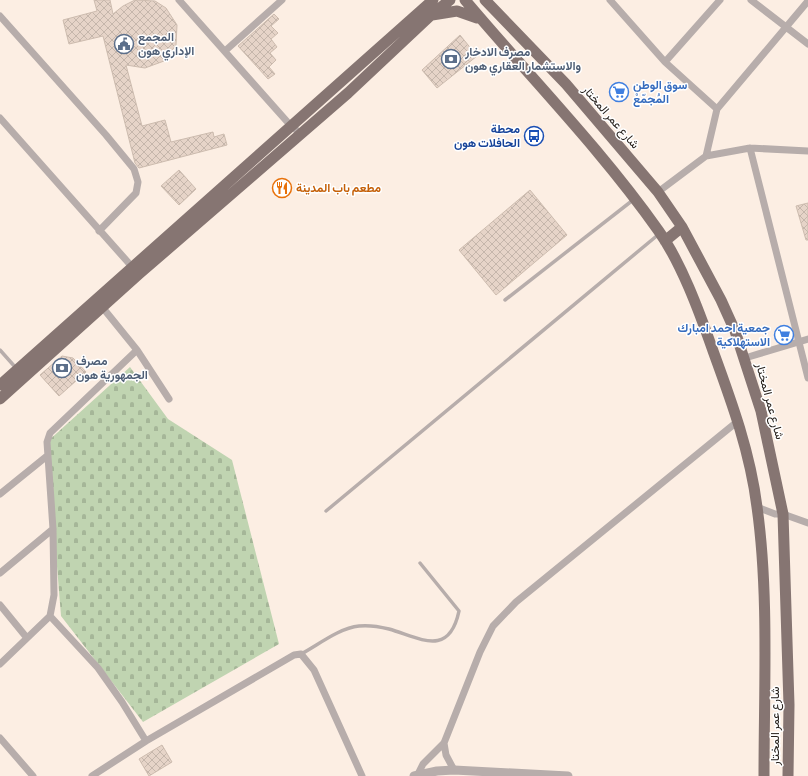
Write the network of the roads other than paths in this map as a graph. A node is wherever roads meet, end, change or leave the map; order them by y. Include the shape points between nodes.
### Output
1 (179, 0) edge
2 (282, 0) edge
3 (433, 0) edge
4 (450, 0) edge
5 (465, 0) edge
6 (486, 0) edge
7 (496, 0) edge
8 (610, 0) edge
9 (720, 0) edge
10 (751, 0) edge
11 (808, 1) edge
12 (0, 16) edge
13 (430, 16) junction
14 (481, 19) junction
15 (503, 19) junction
16 (785, 27) junction
17 (808, 44) edge
18 (225, 51) junction
19 (665, 62) junction
20 (717, 109) junction
21 (0, 118) edge
22 (295, 129) junction
23 (750, 148) junction
24 (808, 150) edge
25 (706, 156) junction
26 (658, 192) junction
27 (634, 200) junction
28 (682, 227) junction
29 (99, 231) junction
30 (663, 237) junction
31 (135, 270) junction
32 (505, 300) dead end
33 (103, 308) junction
34 (808, 339) edge
35 (798, 342) junction
36 (0, 350) edge
37 (137, 350) junction
38 (745, 358) junction
39 (36, 360) junction
40 (17, 369) junction
41 (808, 378) edge
42 (0, 385) edge
43 (0, 399) edge
44 (170, 399) dead end
45 (738, 421) junction
46 (47, 456) junction
47 (0, 494) edge
48 (757, 507) junction
49 (326, 511) dead end
50 (783, 514) junction
51 (808, 523) edge
52 (53, 529) junction
53 (420, 563) dead end
54 (1, 569) edge
55 (0, 605) edge
56 (50, 616) junction
57 (27, 638) junction
58 (301, 654) junction
59 (0, 664) edge
60 (0, 738) edge
61 (146, 741) junction
62 (444, 744) junction
63 (454, 770) junction
64 (416, 775) edge
65 (33, 776) edge
66 (92, 776) edge
67 (362, 776) edge
68 (568, 776) edge
69 (764, 776) edge
70 (788, 776) edge

1 - 18 street
2 - 18 street
3 - 22 main road
4 - 13 main road
5 - 14 main road, شارع عمر المختار
6 - 15 main road, شارع عمر المختار
7 - 15 main road
8 - 19 street
9 - 19 street
10 - 16 street
11 - 16 street
12 - 29 street via 134,169 138,182 136,193
13 - 14 main road via 457,11
13 - 22 main road via 348,93
14 - 27 main road, شارع عمر المختار
15 - 26 main road, شارع عمر المختار via 566,84
16 - 17 street
16 - 20 street
18 - 22 street
19 - 20 street
20 - 25 street
21 - 29 street
22 - 31 main road
23 - 24 street
23 - 25 street
23 - 35 street
25 - 26 street
26 - 28 main road, شارع عمر المختار
27 - 30 main road, شارع عمر المختار
27 - 32 lane
28 - 30 main road
28 - 38 main road, شارع عمر المختار via 721,300
29 - 31 street
30 - 45 main road, شارع عمر المختار via 700,314
30 - 49 lane
31 - 33 main road
31 - 39 main road
33 - 37 street
33 - 39 main road
34 - 35 street
35 - 38 street
35 - 41 street
36 - 40 lane
37 - 44 street
37 - 46 street via 50,433
38 - 50 main road, شارع عمر المختار via 761,411
39 - 40 main road
39 - 43 main road
40 - 42 main road
45 - 48 main road, شارع عمر المختار
45 - 62 street via 516,602 493,626 480,652
46 - 47 street
46 - 52 street
48 - 50 street via 775,514
48 - 69 main road, شارع عمر المختار via 763,602
50 - 51 street
50 - 70 main road, شارع عمر المختار via 789,705
52 - 54 street
52 - 56 street via 54,595
53 - 58 lane via 459,611 457,622 447,637 432,642 388,629 359,626 345,630
55 - 57 street
56 - 57 street
56 - 61 street via 98,668
57 - 59 street
58 - 61 street via 294,655
58 - 67 street via 314,670
60 - 65 street
61 - 66 street
62 - 63 street via 446,755
62 - 64 street via 423,764
63 - 64 street
63 - 68 street

